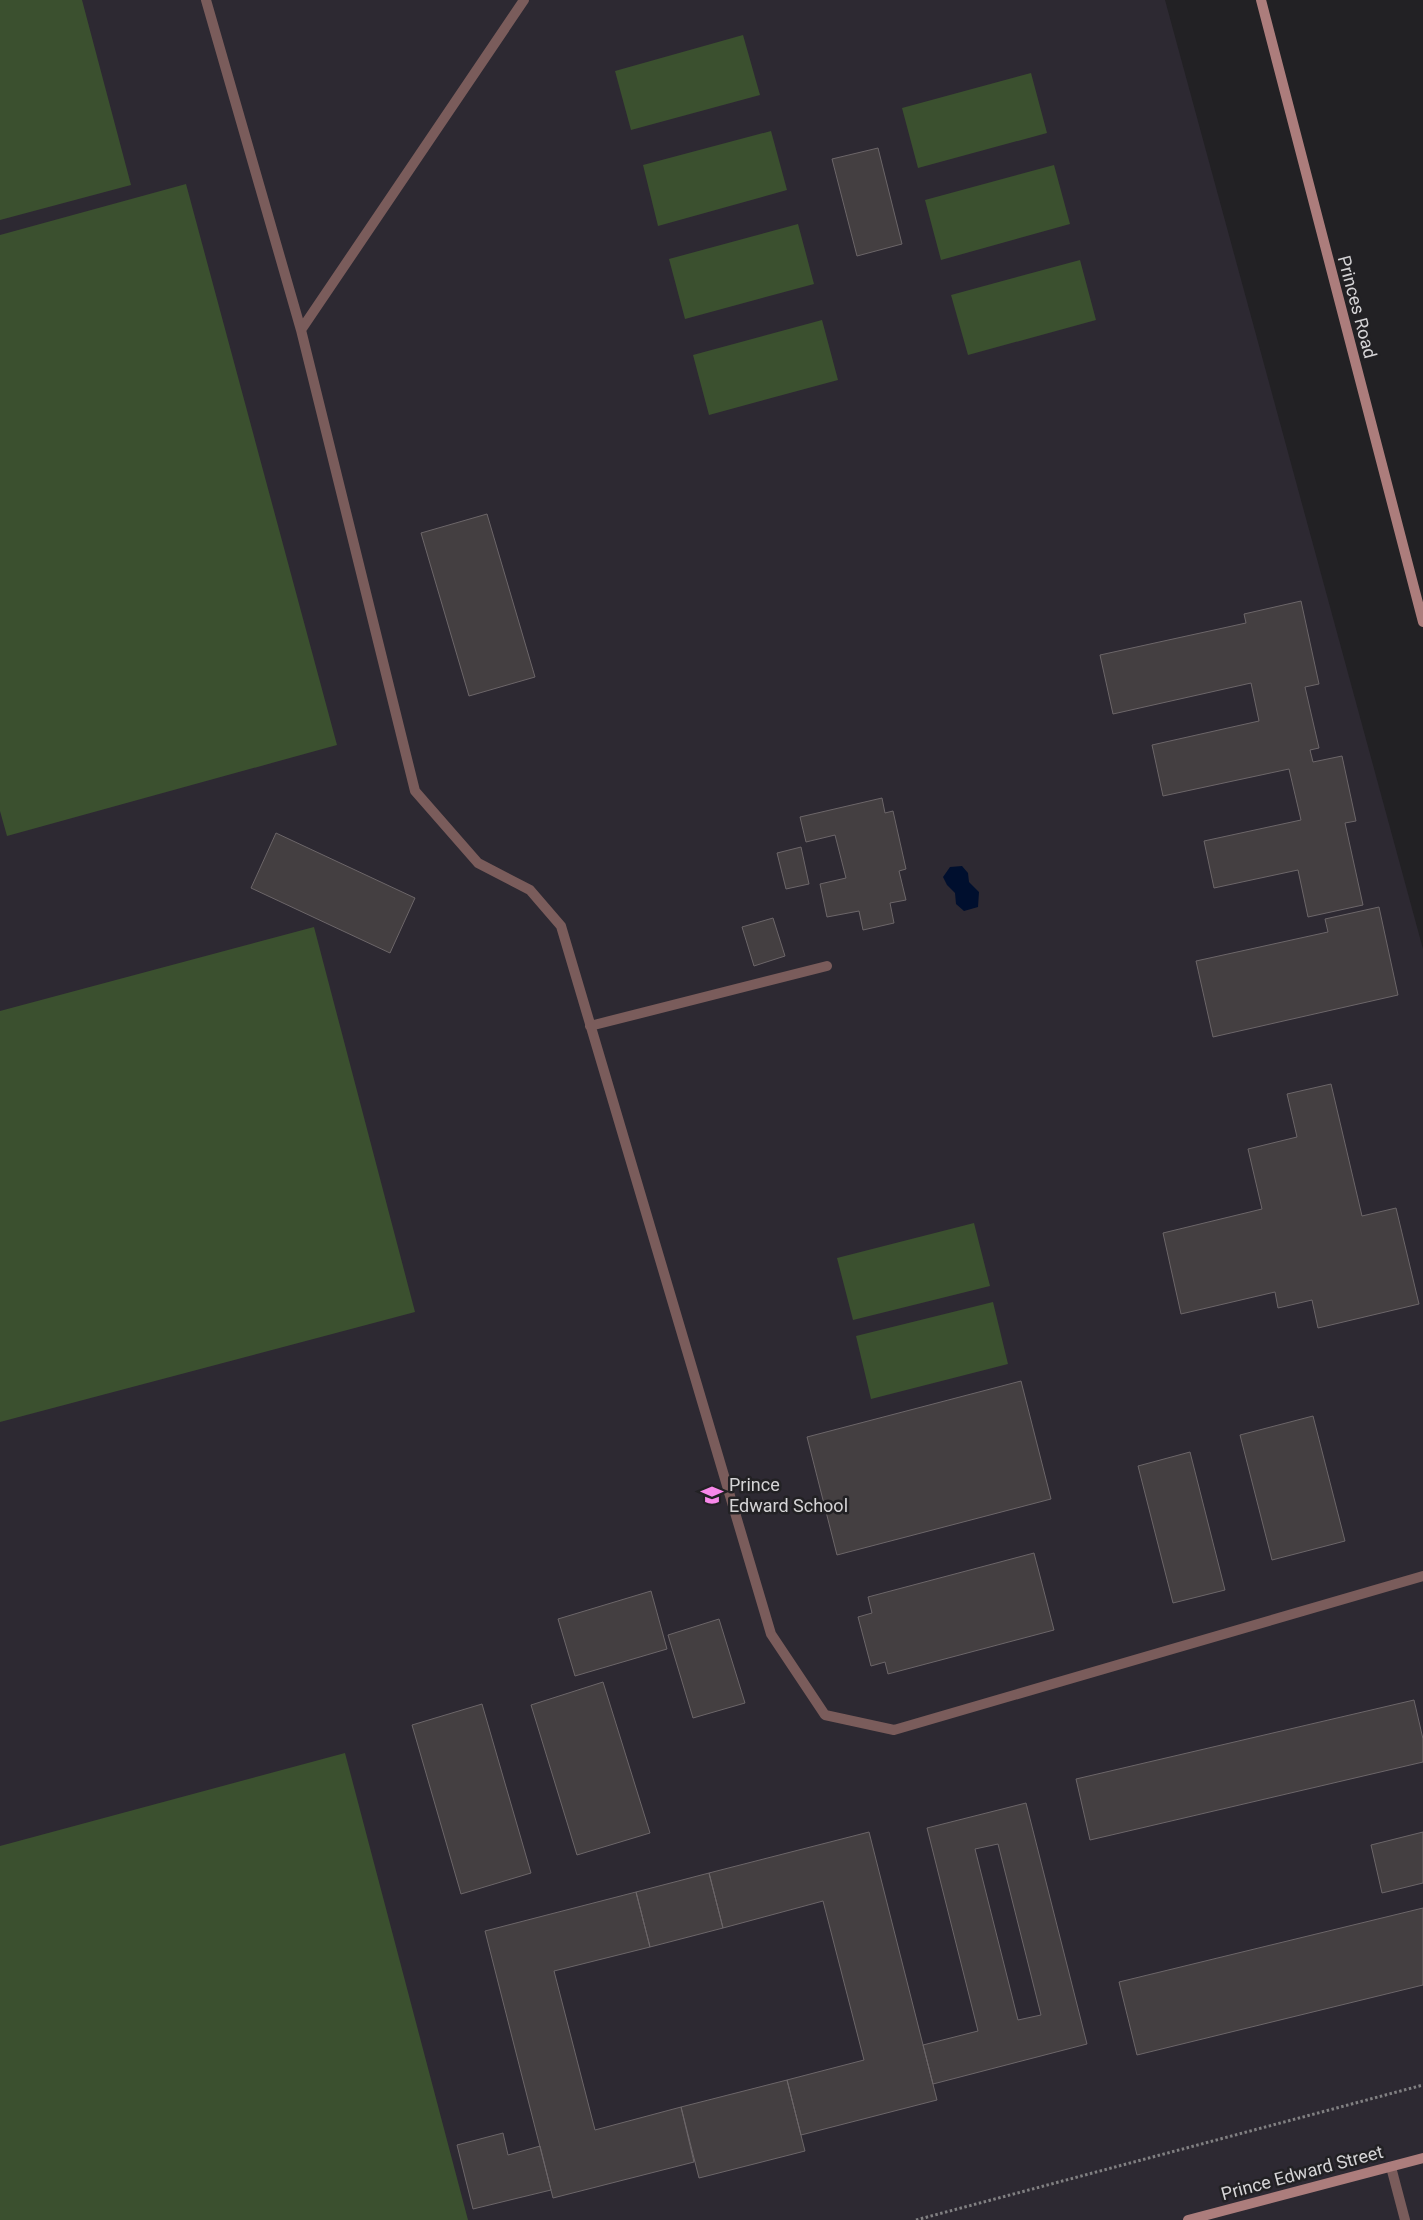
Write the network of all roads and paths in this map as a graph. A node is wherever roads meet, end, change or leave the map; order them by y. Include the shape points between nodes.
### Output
1 (206, 0) edge
2 (524, 0) edge
3 (1261, 0) edge
4 (300, 330) junction
5 (1423, 622) edge
6 (828, 966) dead end
7 (590, 1026) junction
8 (1423, 1576) edge
9 (1423, 2086) edge
10 (1423, 2158) edge
11 (1391, 2167) junction
12 (916, 2220) edge
13 (1188, 2220) edge
14 (1405, 2220) edge

1 - 4 lane
2 - 4 lane
3 - 5 main road, Princes Road
4 - 7 lane via 415,791 478,863 530,890 560,926
6 - 7 lane
7 - 8 lane via 771,1634 825,1715 894,1730
9 - 12 path
10 - 11 main road, Prince Edward Street
11 - 13 main road, Prince Edward Street
11 - 14 lane

